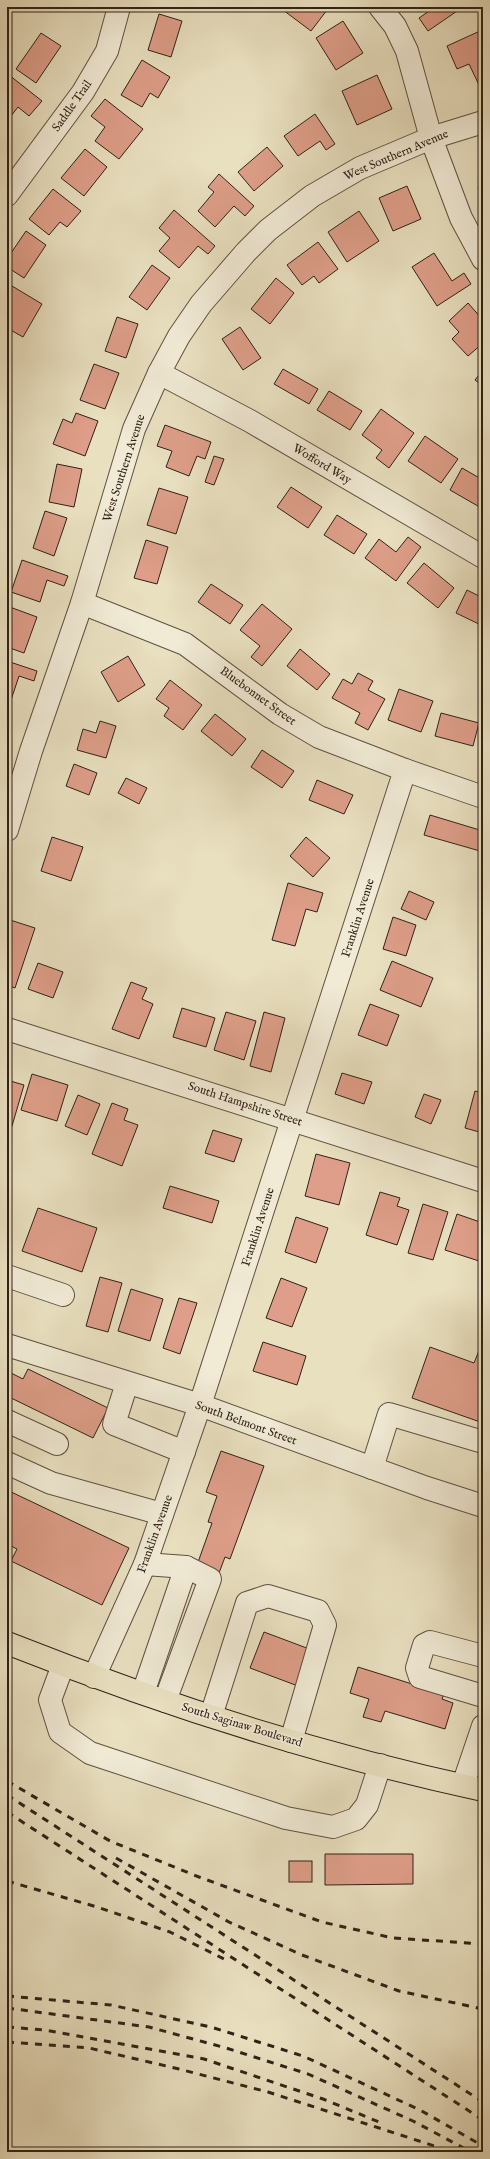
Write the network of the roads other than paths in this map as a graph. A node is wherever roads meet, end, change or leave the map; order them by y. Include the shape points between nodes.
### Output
1 (119, 7) edge
2 (380, 7) edge
3 (483, 122) edge
4 (432, 138) junction
5 (7, 195) edge
6 (483, 259) edge
7 (159, 373) junction
8 (483, 557) edge
9 (82, 603) junction
10 (405, 770) junction
11 (483, 796) edge
12 (7, 830) edge
13 (7, 1029) edge
14 (293, 1119) junction
15 (483, 1181) edge
16 (7, 1276) edge
17 (63, 1296) dead end
18 (7, 1345) edge
19 (127, 1383) junction
20 (200, 1405) junction
21 (7, 1421) edge
22 (483, 1442) edge
23 (58, 1444) dead end
24 (184, 1452) junction
25 (7, 1463) edge
26 (372, 1468) junction
27 (483, 1506) edge
28 (162, 1514) junction
29 (145, 1564) junction
30 (186, 1567) junction
31 (7, 1643) edge
32 (483, 1656) edge
33 (62, 1665) junction
34 (94, 1677) junction
35 (143, 1694) junction
36 (483, 1696) edge
37 (165, 1701) junction
38 (211, 1716) junction
39 (483, 1726) edge
40 (291, 1741) junction
41 (380, 1765) junction
42 (473, 1787) edge

1 - 5 street, Saddle Trail via 107,52 83,92
2 - 4 street via 395,26 407,52
3 - 4 street, West Southern Avenue
4 - 6 street via 461,218
4 - 7 street, West Southern Avenue via 360,168 336,181 268,230 201,304 179,336
7 - 8 street, Wofford Way via 250,421
7 - 9 street, West Southern Avenue via 134,429
9 - 10 street, Bluebonnet Street via 185,644 280,714 319,737
9 - 12 street, West Southern Avenue
10 - 11 street, Bluebonnet Street
10 - 14 street, Franklin Avenue
13 - 14 street, South Hampshire Street
14 - 15 street, South Hampshire Street
14 - 20 street, Franklin Avenue
16 - 17 street
18 - 19 street, South Belmont Street
19 - 20 street, South Belmont Street
19 - 24 street via 114,1424
20 - 24 street, Franklin Avenue
20 - 26 street, South Belmont Street
21 - 23 street
22 - 26 street via 389,1414
24 - 28 street, Franklin Avenue
25 - 28 street via 51,1483
26 - 27 street, South Belmont Street
28 - 29 street, Franklin Avenue
29 - 30 street
29 - 34 street, Franklin Avenue
30 - 35 street
30 - 37 street via 210,1579
31 - 33 main road, South Saginaw Boulevard
32 - 36 street via 430,1642 424,1645 417,1668 420,1677
33 - 34 main road, South Saginaw Boulevard
33 - 41 street via 50,1700 60,1732 90,1753 279,1816 333,1827 356,1819 367,1805
34 - 35 main road, South Saginaw Boulevard
35 - 37 main road, South Saginaw Boulevard
37 - 38 main road, South Saginaw Boulevard
38 - 40 main road, South Saginaw Boulevard
38 - 40 street via 247,1604 268,1596 311,1609 318,1612 325,1625
39 - 42 street
40 - 41 main road, South Saginaw Boulevard
41 - 42 main road, South Saginaw Boulevard

